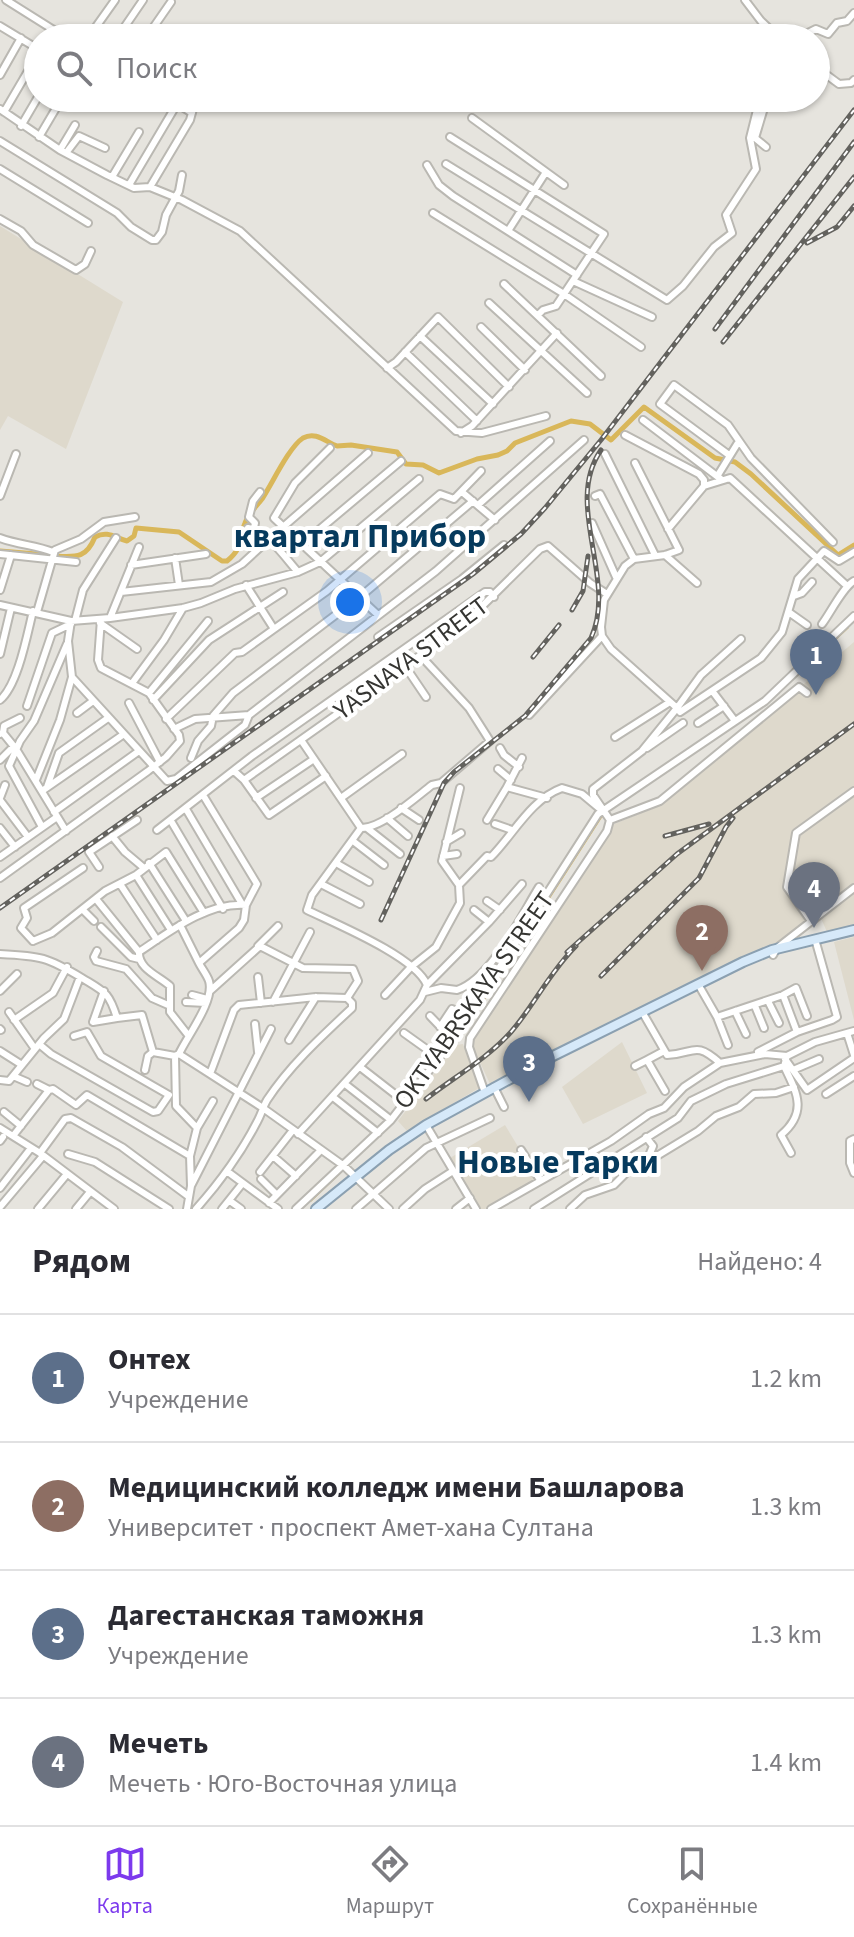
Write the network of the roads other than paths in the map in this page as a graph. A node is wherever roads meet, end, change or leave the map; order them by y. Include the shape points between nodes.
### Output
1 (6, 0) edge
2 (115, 0) edge
3 (143, 0) edge
4 (745, 0) edge
5 (171, 2) edge
6 (854, 13) edge
7 (44, 24) edge
8 (98, 24) edge
9 (127, 24) edge
10 (156, 24) edge
11 (764, 24) edge
12 (0, 26) edge
13 (830, 32) edge
14 (21, 38) junction
15 (24, 40) edge
16 (0, 75) edge
17 (24, 77) edge
18 (830, 77) edge
19 (854, 80) edge
20 (2, 111) edge
21 (29, 112) edge
22 (54, 112) edge
23 (172, 112) edge
24 (756, 112) edge
25 (763, 112) edge
26 (192, 113) edge
27 (472, 118) dead end
28 (75, 125) dead end
29 (21, 126) junction
30 (139, 132) dead end
31 (39, 137) junction
32 (450, 137) dead end
33 (0, 141) edge
34 (766, 147) dead end
35 (105, 148) dead end
36 (63, 152) junction
37 (446, 164) dead end
38 (427, 165) dead end
39 (0, 169) edge
40 (546, 172) junction
41 (182, 175) dead end
42 (112, 177) junction
43 (129, 185) junction
44 (564, 185) dead end
45 (150, 187) junction
46 (535, 190) junction
47 (175, 197) junction
48 (521, 211) junction
49 (433, 213) dead end
50 (0, 219) edge
51 (88, 223) dead end
52 (508, 231) junction
53 (91, 251) dead end
54 (592, 254) junction
55 (575, 278) junction
56 (504, 284) dead end
57 (564, 294) junction
58 (489, 303) dead end
59 (538, 315) junction
60 (652, 317) dead end
61 (481, 327) dead end
62 (557, 333) junction
63 (420, 336) junction
64 (641, 347) dead end
65 (542, 351) junction
66 (405, 352) junction
67 (387, 368) junction
68 (525, 370) junction
69 (601, 376) dead end
70 (509, 387) junction
71 (587, 393) dead end
72 (493, 404) junction
73 (546, 416) dead end
74 (643, 420) dead end
75 (477, 421) junction
76 (461, 433) junction
77 (625, 435) dead end
78 (584, 440) dead end
79 (550, 441) dead end
80 (739, 441) junction
81 (330, 448) dead end
82 (368, 453) dead end
83 (16, 454) dead end
84 (605, 454) dead end
85 (726, 459) junction
86 (401, 461) dead end
87 (635, 463) dead end
88 (481, 471) dead end
89 (720, 478) junction
90 (419, 479) dead end
91 (704, 486) junction
92 (260, 492) dead end
93 (462, 492) junction
94 (0, 496) edge
95 (595, 496) dead end
96 (476, 503) junction
97 (135, 517) dead end
98 (495, 520) junction
99 (592, 523) dead end
100 (283, 527) junction
101 (668, 529) junction
102 (0, 538) edge
103 (116, 538) dead end
104 (268, 540) junction
105 (833, 542) dead end
106 (301, 545) junction
107 (504, 545) dead end
108 (139, 547) dead end
109 (854, 552) edge
110 (0, 554) edge
111 (206, 554) dead end
112 (11, 555) junction
113 (52, 555) junction
114 (655, 555) junction
115 (665, 555) junction
116 (175, 558) junction
117 (634, 559) junction
118 (817, 559) junction
119 (76, 562) dead end
120 (320, 562) junction
121 (131, 565) junction
122 (298, 572) junction
123 (616, 577) junction
124 (339, 579) junction
125 (854, 581) edge
126 (812, 582) dead end
127 (697, 583) dead end
128 (199, 584) junction
129 (179, 585) junction
130 (246, 585) junction
131 (846, 585) junction
132 (0, 590) edge
133 (121, 592) junction
134 (283, 592) dead end
135 (607, 594) junction
136 (794, 596) junction
137 (359, 597) junction
138 (401, 597) junction
139 (494, 597) junction
140 (201, 603) junction
141 (0, 605) edge
142 (260, 607) junction
143 (11, 608) junction
144 (183, 608) junction
145 (35, 612) junction
146 (412, 612) junction
147 (790, 613) junction
148 (378, 615) junction
149 (854, 616) edge
150 (110, 618) junction
151 (100, 621) junction
152 (208, 621) dead end
153 (72, 622) junction
154 (822, 624) dead end
155 (807, 625) dead end
156 (274, 629) junction
157 (602, 636) junction
158 (378, 637) dead end
159 (741, 639) dead end
160 (68, 641) junction
161 (137, 649) dead end
162 (0, 654) edge
163 (420, 655) junction
164 (405, 666) junction
165 (72, 677) junction
166 (133, 682) junction
167 (713, 692) junction
168 (807, 693) dead end
169 (151, 696) junction
170 (426, 697) dead end
171 (0, 700) edge
172 (93, 701) junction
173 (670, 702) junction
174 (129, 703) dead end
175 (27, 706) dead end
176 (724, 706) junction
177 (322, 707) junction
178 (677, 708) junction
179 (77, 713) dead end
180 (249, 715) junction
181 (529, 715) dead end
182 (213, 716) junction
183 (20, 718) dead end
184 (108, 718) junction
185 (330, 718) junction
186 (166, 719) junction
187 (735, 721) junction
188 (683, 723) dead end
189 (698, 723) dead end
190 (174, 729) junction
191 (2, 733) edge
192 (124, 734) junction
193 (615, 737) dead end
194 (301, 740) junction
195 (15, 747) junction
196 (500, 748) dead end
197 (139, 751) junction
198 (642, 751) junction
199 (402, 754) dead end
200 (191, 758) dead end
201 (522, 758) dead end
202 (314, 759) junction
203 (0, 760) edge
204 (157, 764) junction
205 (519, 767) junction
206 (498, 769) dead end
207 (234, 771) junction
208 (326, 776) junction
209 (36, 780) junction
210 (244, 780) junction
211 (509, 784) junction
212 (5, 785) dead end
213 (460, 788) dead end
214 (45, 790) junction
215 (854, 791) edge
216 (203, 795) junction
217 (256, 798) junction
218 (341, 798) junction
219 (547, 798) junction
220 (0, 799) edge
221 (401, 808) junction
222 (186, 809) junction
223 (603, 810) junction
224 (56, 815) junction
225 (387, 818) junction
226 (137, 820) dead end
227 (419, 820) dead end
228 (487, 820) dead end
229 (610, 820) junction
230 (171, 821) junction
231 (495, 824) dead end
232 (42, 827) junction
233 (0, 828) edge
234 (364, 828) junction
235 (157, 830) dead end
236 (512, 830) junction
237 (66, 831) junction
238 (461, 833) dead end
239 (112, 836) junction
240 (408, 836) dead end
241 (28, 837) junction
242 (353, 841) junction
243 (446, 842) junction
244 (15, 847) junction
245 (400, 854) dead end
246 (457, 854) dead end
247 (443, 856) junction
248 (0, 857) edge
249 (336, 863) junction
250 (384, 865) dead end
251 (147, 866) junction
252 (99, 867) dead end
253 (83, 868) dead end
254 (136, 875) junction
255 (0, 878) edge
256 (369, 882) dead end
257 (120, 884) junction
258 (321, 884) junction
259 (522, 884) dead end
260 (459, 885) junction
261 (539, 887) dead end
262 (854, 888) edge
263 (96, 899) junction
264 (487, 901) dead end
265 (244, 904) junction
266 (360, 904) dead end
267 (223, 909) junction
268 (83, 910) junction
269 (474, 910) dead end
270 (500, 910) junction
271 (204, 913) junction
272 (94, 921) dead end
273 (811, 921) junction
274 (489, 922) junction
275 (183, 923) junction
276 (278, 926) dead end
277 (101, 927) dead end
278 (171, 930) junction
279 (310, 932) dead end
280 (854, 932) edge
281 (157, 940) junction
282 (33, 941) junction
283 (815, 941) junction
284 (258, 946) junction
285 (97, 951) dead end
286 (775, 952) junction
287 (4, 954) edge
288 (25, 955) junction
289 (139, 955) junction
290 (0, 961) edge
291 (199, 963) junction
292 (490, 963) junction
293 (293, 964) junction
294 (67, 967) junction
295 (411, 967) junction
296 (500, 970) junction
297 (17, 974) dead end
298 (80, 977) junction
299 (258, 977) dead end
300 (699, 985) junction
301 (804, 985) dead end
302 (796, 988) junction
303 (426, 989) junction
304 (0, 991) edge
305 (104, 991) junction
306 (210, 991) junction
307 (192, 995) dead end
308 (385, 995) dead end
309 (783, 995) junction
310 (316, 997) junction
311 (347, 998) junction
312 (207, 1001) junction
313 (768, 1001) junction
314 (186, 1002) dead end
315 (273, 1002) junction
316 (261, 1003) junction
317 (168, 1005) junction
318 (755, 1006) junction
319 (452, 1009) dead end
320 (735, 1011) junction
321 (9, 1012) dead end
322 (644, 1014) junction
323 (430, 1016) dead end
324 (807, 1016) dead end
325 (717, 1017) junction
326 (117, 1018) junction
327 (14, 1020) junction
328 (779, 1023) dead end
329 (255, 1024) dead end
330 (440, 1027) junction
331 (764, 1028) dead end
332 (271, 1029) dead end
333 (797, 1032) junction
334 (851, 1032) edge
335 (404, 1033) dead end
336 (746, 1034) dead end
337 (188, 1035) junction
338 (74, 1036) dead end
339 (289, 1040) dead end
340 (453, 1040) junction
341 (728, 1045) dead end
342 (37, 1046) junction
343 (0, 1051) edge
344 (664, 1051) junction
345 (153, 1052) junction
346 (258, 1052) junction
347 (755, 1052) dead end
348 (177, 1055) junction
349 (854, 1056) edge
350 (439, 1058) junction
351 (819, 1059) dead end
352 (647, 1060) junction
353 (785, 1060) junction
354 (720, 1063) junction
355 (22, 1065) junction
356 (635, 1066) dead end
357 (360, 1067) junction
358 (145, 1070) dead end
359 (793, 1070) junction
360 (210, 1074) junction
361 (13, 1076) junction
362 (854, 1076) edge
363 (0, 1080) edge
364 (27, 1082) dead end
365 (37, 1084) dead end
366 (345, 1084) junction
367 (794, 1087) junction
368 (50, 1089) junction
369 (490, 1091) junction
370 (665, 1091) dead end
371 (237, 1093) junction
372 (826, 1094) dead end
373 (172, 1095) junction
374 (333, 1097) junction
375 (213, 1101) dead end
376 (405, 1102) junction
377 (504, 1107) dead end
378 (263, 1108) junction
379 (4, 1112) dead end
380 (490, 1118) dead end
381 (391, 1120) junction
382 (21, 1126) junction
383 (427, 1126) junction
384 (0, 1128) edge
385 (197, 1128) junction
386 (295, 1132) junction
387 (378, 1133) junction
388 (14, 1136) junction
389 (646, 1137) junction
390 (854, 1139) edge
391 (438, 1143) junction
392 (31, 1148) junction
393 (321, 1150) junction
394 (521, 1150) dead end
395 (791, 1153) dead end
396 (68, 1154) dead end
397 (42, 1155) junction
398 (190, 1156) junction
399 (273, 1156) junction
400 (647, 1162) junction
401 (453, 1171) junction
402 (228, 1172) junction
403 (351, 1172) junction
404 (854, 1172) edge
405 (67, 1174) junction
406 (296, 1176) junction
407 (540, 1180) junction
408 (242, 1184) junction
409 (191, 1186) junction
410 (0, 1188) edge
411 (90, 1192) junction
412 (276, 1194) junction
413 (373, 1194) junction
414 (188, 1196) junction
415 (470, 1198) junction
416 (230, 1201) junction
417 (269, 1203) junction
418 (0, 1207) edge
419 (38, 1209) edge
420 (76, 1209) edge
421 (114, 1209) edge
422 (169, 1209) edge
423 (187, 1209) edge
424 (196, 1209) edge
425 (222, 1209) edge
426 (241, 1209) edge
427 (278, 1209) edge
428 (296, 1209) edge
429 (319, 1209) edge
430 (356, 1209) edge
431 (389, 1209) edge
432 (403, 1209) edge
433 (456, 1209) edge
434 (476, 1209) edge
435 (491, 1209) edge
436 (534, 1209) edge
437 (570, 1209) edge

1 - 7 street
2 - 8 street
3 - 9 street
4 - 11 street
5 - 10 street
6 - 13 street
12 - 14 street
14 - 15 street
14 - 16 street
17 - 20 street
18 - 19 street via 839,84
20 - 29 street
21 - 29 street
22 - 31 street
23 - 43 street
24 - 54 street via 750,138 756,169 726,215 731,234 667,300
25 - 34 street via 755,138
26 - 45 street
27 - 40 street
28 - 36 street
29 - 31 street
30 - 42 street
31 - 36 street
32 - 46 street
33 - 47 street via 156,240
35 - 36 street via 79,136
36 - 42 street
37 - 48 street
38 - 52 street via 439,185
39 - 51 street
40 - 44 street
40 - 46 street
41 - 47 street
42 - 43 street
43 - 45 street
45 - 47 street
46 - 48 street
46 - 54 street via 604,234
47 - 67 street via 233,226
48 - 52 street
48 - 54 street
49 - 57 street
50 - 53 street via 76,270
52 - 55 street
54 - 55 street
55 - 57 street
55 - 60 street
56 - 59 street
57 - 59 street via 556,306
57 - 64 street
58 - 65 street
59 - 62 street
61 - 68 street
62 - 65 street
62 - 69 street
63 - 66 street
63 - 70 street via 438,317
63 - 72 street
65 - 68 street
65 - 71 street
66 - 67 street
66 - 75 street
67 - 76 street
68 - 70 street
70 - 72 street
72 - 75 street
73 - 76 street via 482,433
74 - 89 street
75 - 76 street
77 - 91 street via 699,474
78 - 98 street
79 - 96 street
80 - 85 street
80 - 85 street via 728,425 674,385 660,404
80 - 105 street
81 - 100 street via 295,483 274,518
82 - 100 street
83 - 94 street
84 - 114 street
85 - 89 street
86 - 106 street
87 - 101 street
88 - 93 street
89 - 91 street
89 - 118 street via 730,478
90 - 120 street
91 - 101 street
92 - 104 street via 249,517 255,523 251,528
93 - 96 street
93 - 124 street via 454,499 440,494
95 - 117 street via 600,494
96 - 98 street
96 - 137 street
97 - 113 street via 104,522
98 - 138 street
99 - 123 street
100 - 106 street
101 - 115 street via 679,550
102 - 113 street via 35,545
103 - 153 street via 83,590
104 - 122 street
104 - 128 street via 242,564
106 - 120 street
107 - 146 street
108 - 121 street
109 - 118 street via 839,561 824,551
110 - 112 street
111 - 116 street
112 - 113 street
112 - 132 street
113 - 119 street
113 - 145 street
114 - 115 street
114 - 117 street
115 - 127 street
116 - 121 street
116 - 129 street
117 - 123 street
118 - 131 street
118 - 136 street via 798,579
120 - 122 street
120 - 124 street
121 - 133 street
122 - 130 street
123 - 135 street
124 - 137 street
124 - 156 street
125 - 131 street
126 - 136 street
128 - 129 street
128 - 140 street
129 - 133 street
130 - 140 street
130 - 142 street
131 - 154 street
133 - 150 street
134 - 142 street
135 - 139 street, YASNAYA STREET via 548,546
135 - 157 street
136 - 147 street
137 - 148 street
137 - 182 street via 233,693
138 - 146 street
138 - 148 street
139 - 163 street, YASNAYA STREET
139 - 177 street via 485,592
140 - 144 street
141 - 143 street
142 - 156 street
142 - 169 street via 209,640
143 - 145 street
143 - 162 street
144 - 150 street
144 - 166 street
145 - 153 street
145 - 171 street via 7,694
146 - 158 street
147 - 155 street
147 - 167 street via 761,658
148 - 180 street
149 - 187 street via 765,701
150 - 151 street
151 - 153 street
151 - 161 street
151 - 166 street via 99,664
152 - 169 street
153 - 160 street
153 - 175 street via 52,633
156 - 186 street via 235,653
157 - 173 street
157 - 181 street
159 - 178 street via 701,675
160 - 165 street
160 - 195 street via 34,721
163 - 164 street, YASNAYA STREET
163 - 221 street via 469,708 490,741 441,783
164 - 170 street
164 - 185 street, YASNAYA STREET
165 - 172 street
165 - 209 street
166 - 169 street
167 - 176 street
167 - 178 street via 682,712
168 - 229 street via 799,687 660,801
169 - 186 street
172 - 179 street
172 - 184 street
173 - 178 street
173 - 193 street
174 - 204 street
176 - 187 street
176 - 189 street
177 - 185 street
177 - 207 street
178 - 198 street
180 - 182 street
180 - 204 street via 245,725 170,782
182 - 190 street
182 - 200 street
183 - 191 street via 4,726
184 - 192 street
184 - 214 street via 59,753
185 - 194 street, YASNAYA STREET
186 - 190 street
187 - 223 street
188 - 198 street
190 - 204 street via 180,741
191 - 195 street
192 - 197 street
192 - 214 street
194 - 202 street
194 - 210 street, YASNAYA STREET
195 - 203 street
195 - 209 street
195 - 232 street via 9,766
196 - 205 street
197 - 204 street
197 - 224 street
198 - 223 street via 596,785 593,795
199 - 218 street
201 - 205 street
202 - 208 street
202 - 217 street
204 - 237 street
205 - 211 street
206 - 211 street
207 - 210 street
207 - 216 street
208 - 217 street via 269,815
208 - 218 street
209 - 214 street
210 - 217 street
211 - 219 street
211 - 228 street
212 - 220 street
213 - 243 street
214 - 224 street
215 - 273 street via 796,833 787,887
216 - 222 street
216 - 265 street via 257,881
218 - 234 street
219 - 223 street via 562,788 582,794
219 - 236 street
220 - 241 street
221 - 225 street
221 - 227 street
222 - 230 street
222 - 265 street
223 - 229 street
223 - 296 street, OKTYABRSKAYA STREET
224 - 232 street
224 - 237 street
225 - 234 street
225 - 240 street
226 - 239 street
229 - 369 street via 470,1038 469,1047
230 - 235 street
230 - 267 street
231 - 236 street
232 - 241 street
233 - 244 street
234 - 242 street
234 - 245 street
236 - 260 street
237 - 255 street
238 - 243 street
239 - 251 street
239 - 252 street via 89,852
241 - 244 street
242 - 249 street
242 - 250 street
243 - 247 street
244 - 248 street
246 - 247 street
247 - 260 street via 442,865
249 - 256 street
249 - 258 street
251 - 254 street
251 - 271 street via 166,852
251 - 275 street
253 - 282 street via 24,908 27,918 21,928
254 - 257 street
254 - 278 street
257 - 263 street
257 - 281 street
258 - 266 street
258 - 295 street via 307,910
259 - 270 street
260 - 295 street via 460,903 436,947
261 - 292 street
262 - 273 street
263 - 268 street
263 - 289 street
264 - 270 street
265 - 267 street
265 - 291 street via 239,928
267 - 271 street
268 - 272 street
268 - 282 street
269 - 274 street
270 - 274 street
271 - 275 street
273 - 286 street
274 - 303 street
275 - 278 street
275 - 291 street
276 - 284 street
277 - 289 street via 131,957
278 - 281 street
279 - 293 street
280 - 283 main road
281 - 289 street
282 - 288 street
283 - 286 main road
283 - 333 street via 837,1017
284 - 293 street
284 - 306 street
285 - 317 street via 96,961 126,969 152,998
286 - 300 main road
287 - 288 street
287 - 290 street
288 - 294 street
289 - 317 street via 147,969 170,986
291 - 306 street
292 - 296 street
292 - 303 street via 462,989
293 - 311 street via 308,970 353,969 358,981
293 - 315 street
294 - 298 street
294 - 327 street via 53,993
295 - 303 street via 424,978
295 - 308 street
296 - 340 street, OKTYABRSKAYA STREET
297 - 304 street
298 - 305 street
298 - 342 street via 64,1019
299 - 316 street
300 - 322 main road
300 - 325 street
301 - 302 street
302 - 309 street
302 - 324 street
303 - 357 street
305 - 326 street
305 - 326 street via 93,1022
306 - 312 street
307 - 312 street
309 - 313 street
309 - 333 street
310 - 311 street
310 - 315 street
310 - 339 street
311 - 378 street via 352,1008 282,1079
312 - 314 street
312 - 337 street
313 - 318 street
313 - 328 street
315 - 316 street
316 - 360 street via 236,1007
317 - 337 street
318 - 320 street
318 - 331 street
319 - 330 street
320 - 325 street
320 - 336 street
321 - 327 street
322 - 344 street
322 - 369 main road
323 - 330 street
325 - 341 street
326 - 345 street via 142,1015
327 - 342 street
329 - 346 street
330 - 340 street
332 - 346 street
333 - 347 street
334 - 349 street
334 - 353 street via 815,1042
335 - 350 street
337 - 348 street
338 - 373 street via 87,1032 101,1056
340 - 350 street, OKTYABRSKAYA STREET
342 - 355 street
342 - 373 street via 153,1112
343 - 355 street
344 - 352 street
344 - 354 street via 668,1056 705,1050
345 - 348 street
345 - 358 street
346 - 371 street
348 - 360 street
348 - 373 street
349 - 359 street via 807,1090
350 - 376 street, OKTYABRSKAYA STREET
351 - 359 street
352 - 356 street
352 - 370 street
353 - 354 street via 765,1054
353 - 359 street
353 - 367 street
353 - 389 street via 691,1101 678,1118
354 - 407 street via 664,1108
355 - 361 street
357 - 366 street
357 - 376 street
360 - 371 street
361 - 363 street via 8,1082
361 - 364 street
362 - 372 street
365 - 368 street
366 - 374 street
366 - 381 street
367 - 395 street via 797,1117 781,1135
367 - 400 street via 754,1094
368 - 382 street
368 - 398 street via 76,1105 86,1095
369 - 377 street
369 - 383 main road
371 - 378 street
371 - 409 street
373 - 385 street
374 - 386 street
374 - 387 street
375 - 385 street
376 - 381 street, OKTYABRSKAYA STREET
378 - 386 street
378 - 402 street
379 - 382 street
380 - 391 street
381 - 387 street, OKTYABRSKAYA STREET
382 - 388 street
383 - 391 street
383 - 403 main road
384 - 388 street
385 - 398 street
386 - 393 street
386 - 399 street
387 - 403 street, OKTYABRSKAYA STREET
388 - 392 street
389 - 400 street via 653,1149
389 - 436 street
390 - 404 street
391 - 401 street
391 - 413 street
392 - 397 street
392 - 410 street
393 - 403 street
393 - 406 street
394 - 407 street
396 - 422 street via 95,1162
397 - 405 street
397 - 414 street via 65,1119 71,1118
397 - 418 street
398 - 409 street
399 - 406 street
399 - 412 street via 260,1176
400 - 437 street via 631,1168 614,1185 585,1195
401 - 415 street
401 - 432 street
402 - 408 street
402 - 424 street
403 - 413 street
403 - 428 street, OKTYABRSKAYA STREET
403 - 429 main road
405 - 411 street
405 - 419 street
406 - 412 street
407 - 435 street
408 - 416 street
408 - 417 street
409 - 414 street
411 - 420 street
411 - 421 street
412 - 417 street
413 - 430 street
413 - 431 street
414 - 423 street
415 - 433 street
415 - 434 street
416 - 425 street
416 - 426 street
417 - 427 street

